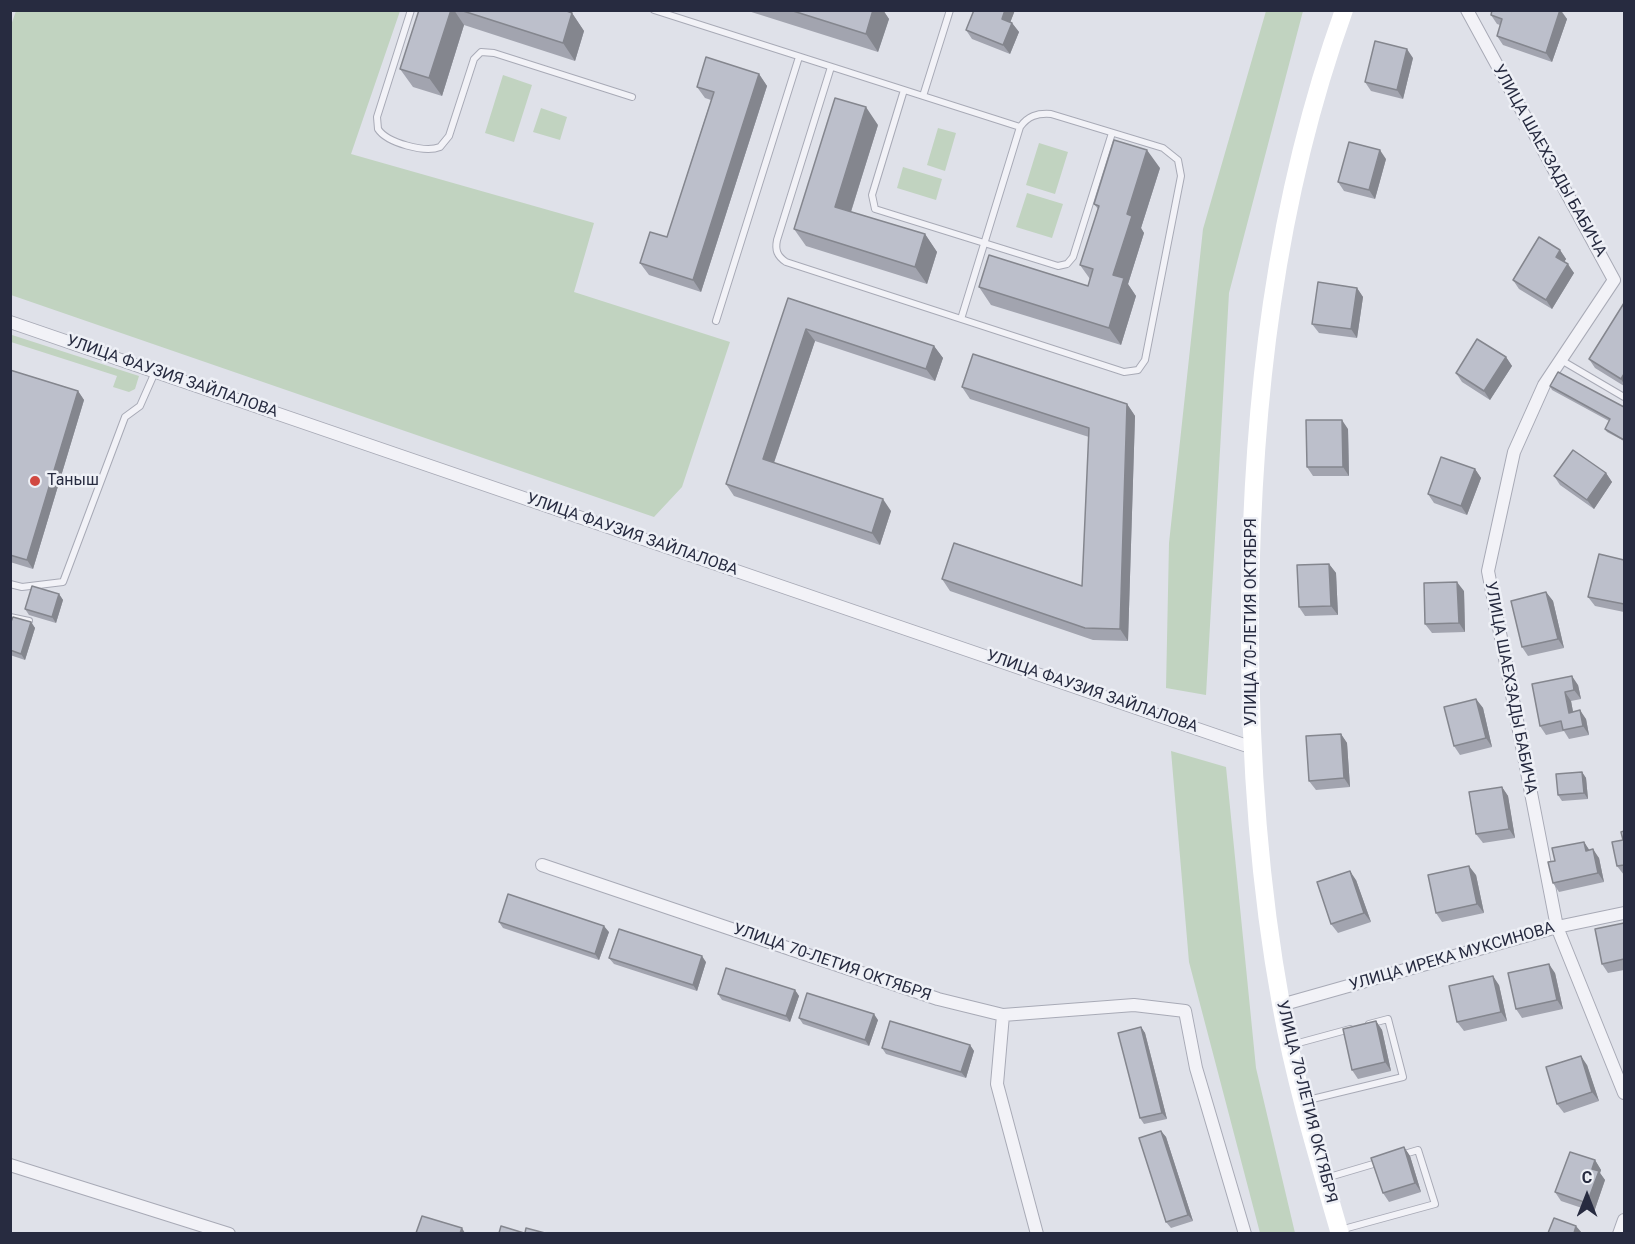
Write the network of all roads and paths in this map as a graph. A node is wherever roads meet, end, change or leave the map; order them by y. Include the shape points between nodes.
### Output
1 (411, 10) edge
2 (950, 10) edge
3 (1344, 10) edge
4 (1467, 10) edge
5 (658, 11) edge
6 (799, 57) junction
7 (831, 67) junction
8 (904, 90) junction
9 (923, 96) junction
10 (632, 97) dead end
11 (1020, 127) junction
12 (1112, 133) junction
13 (984, 244) junction
14 (961, 319) junction
15 (716, 321) dead end
16 (10, 322) edge
17 (1561, 360) junction
18 (155, 372) junction
19 (1624, 397) edge
20 (10, 584) edge
21 (10, 617) edge
22 (29, 621) edge
23 (1254, 748) junction
24 (542, 866) dead end
25 (1624, 913) edge
26 (1557, 927) junction
27 (1281, 1005) junction
28 (1003, 1015) junction
29 (1290, 1045) junction
30 (1624, 1093) edge
31 (1303, 1101) junction
32 (10, 1165) edge
33 (1324, 1179) junction
34 (1624, 1220) edge
35 (1340, 1232) edge
36 (229, 1233) edge
37 (1037, 1233) edge
38 (1245, 1233) edge
39 (1619, 1233) edge

1 - 10 lane via 377,117 378,129 388,138 424,149 440,147 449,136 474,59 481,52
2 - 9 lane
3 - 23 main road, УЛИЦА 70-ЛЕТИЯ ОКТЯБРЯ via 1307,127 1290,201 1262,378 1251,560
4 - 17 street, УЛИЦА ШАЕХЗАДЫ БАБИЧА via 1614,280
5 - 6 lane
6 - 7 lane
6 - 15 lane
7 - 8 lane
7 - 14 lane via 777,240 778,255 786,262
8 - 9 lane
8 - 13 lane via 872,195 873,206 879,212
9 - 11 lane
11 - 12 lane via 1040,113
11 - 13 lane
12 - 13 lane via 1071,261 1058,266
12 - 14 lane via 1163,148 1173,153 1181,167 1142,366 1134,372 1124,372
13 - 14 lane
16 - 18 street, УЛИЦА ФАУЗИЯ ЗАЙЛАЛОВА
17 - 19 lane
17 - 26 street, УЛИЦА ШАЕХЗАДЫ БАБИЧА via 1544,385 1514,452 1488,571
18 - 20 lane via 140,406 125,417 63,582 22,587
18 - 23 street, УЛИЦА ФАУЗИЯ ЗАЙЛАЛОВА
21 - 22 lane
23 - 27 main road, УЛИЦА 70-ЛЕТИЯ ОКТЯБРЯ via 1261,866
24 - 28 street, УЛИЦА 70-ЛЕТИЯ ОКТЯБРЯ via 938,999
25 - 26 street, УЛИЦА ИРЕКА МУКСИНОВА
26 - 27 street, УЛИЦА ИРЕКА МУКСИНОВА
26 - 30 street, УЛИЦА ШАЕХЗАДЫ БАБИЧА
27 - 29 main road, УЛИЦА 70-ЛЕТИЯ ОКТЯБРЯ
28 - 37 street via 997,1084
28 - 38 street, УЛИЦА 70-ЛЕТИЯ ОКТЯБРЯ via 1134,1005 1185,1011 1196,1068
29 - 31 main road, УЛИЦА 70-ЛЕТИЯ ОКТЯБРЯ
29 - 31 lane via 1388,1020 1404,1077
31 - 33 main road, УЛИЦА 70-ЛЕТИЯ ОКТЯБРЯ
32 - 36 street
33 - 35 main road, УЛИЦА 70-ЛЕТИЯ ОКТЯБРЯ
33 - 35 lane via 1418,1150 1435,1204
34 - 39 street

